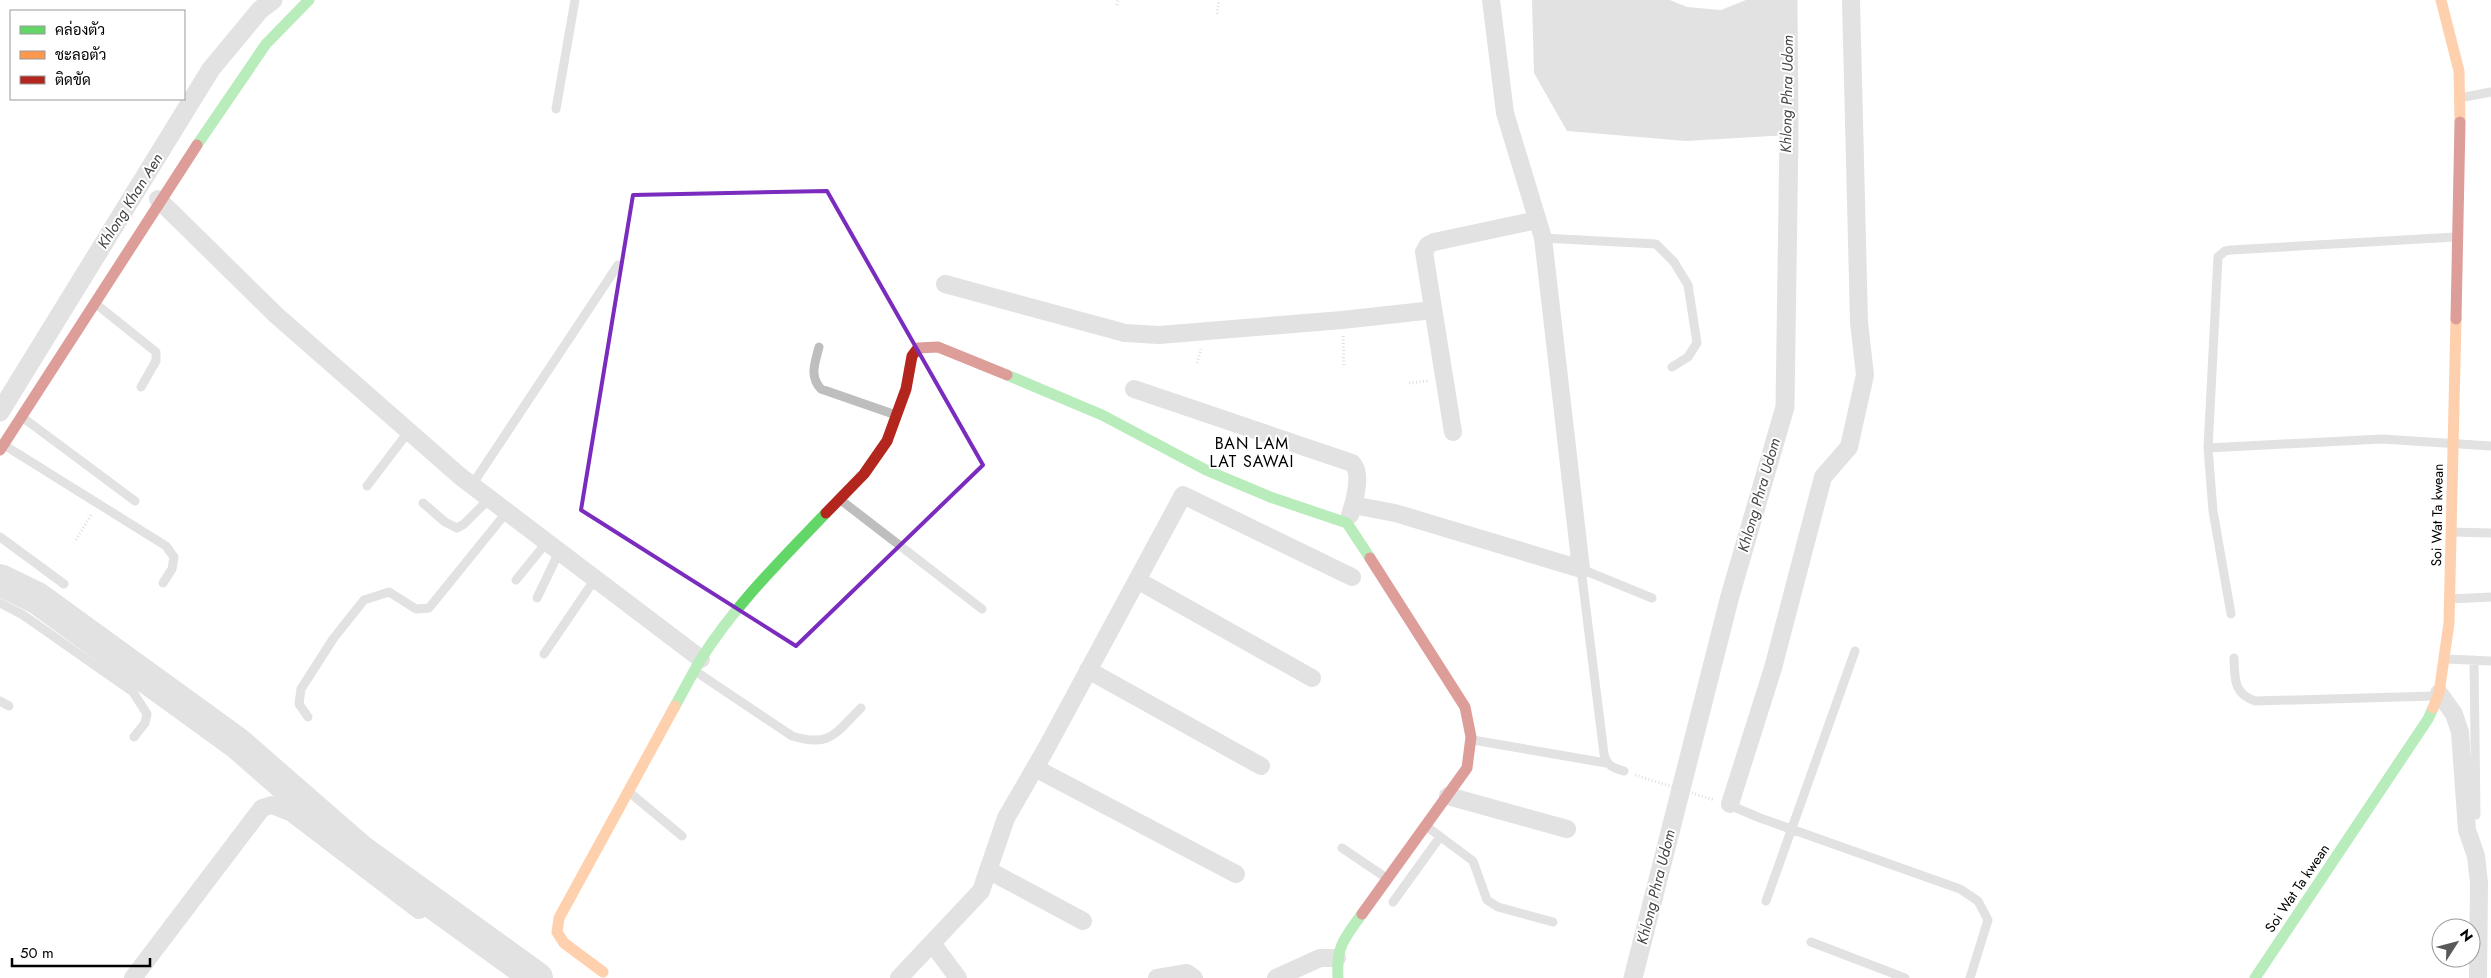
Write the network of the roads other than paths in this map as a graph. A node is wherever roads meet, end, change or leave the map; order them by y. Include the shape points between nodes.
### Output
1 (309, 0) edge
2 (575, 0) edge
3 (1491, 0) edge
4 (1851, 0) edge
5 (2441, 0) edge
6 (2491, 92) edge
7 (2460, 98) junction
8 (556, 109) dead end
9 (158, 199) junction
10 (1537, 220) junction
11 (2458, 237) junction
12 (1544, 238) junction
13 (618, 265) dead end
14 (945, 284) dead end
15 (93, 303) junction
16 (1433, 310) junction
17 (819, 347) dead end
18 (1672, 367) dead end
19 (141, 387) dead end
20 (1134, 389) dead end
21 (896, 415) junction
22 (22, 417) junction
23 (409, 431) junction
24 (1453, 432) dead end
25 (2453, 445) junction
26 (2491, 446) edge
27 (2, 448) edge
28 (2208, 448) junction
29 (367, 486) dead end
30 (472, 486) junction
31 (489, 499) junction
32 (840, 499) junction
33 (136, 501) dead end
34 (423, 503) dead end
35 (1353, 505) junction
36 (506, 512) junction
37 (1347, 523) junction
38 (2452, 532) junction
39 (2491, 533) edge
40 (0, 537) edge
41 (553, 547) junction
42 (1581, 569) junction
43 (1352, 577) dead end
44 (594, 579) junction
45 (516, 580) dead end
46 (1137, 580) junction
47 (163, 583) dead end
48 (64, 584) dead end
49 (538, 598) dead end
50 (1652, 598) dead end
51 (2491, 598) edge
52 (2450, 599) junction
53 (0, 603) edge
54 (982, 609) dead end
55 (2231, 614) dead end
56 (1855, 651) dead end
57 (544, 654) dead end
58 (2234, 658) dead end
59 (2444, 658) junction
60 (2474, 660) junction
61 (2491, 661) edge
62 (698, 665) junction
63 (1088, 670) junction
64 (1312, 678) dead end
65 (2438, 694) junction
66 (0, 701) edge
67 (9, 706) dead end
68 (861, 708) dead end
69 (308, 717) dead end
70 (134, 737) dead end
71 (1472, 740) junction
72 (1606, 762) junction
73 (1261, 766) dead end
74 (1034, 768) junction
75 (1624, 771) road end
76 (629, 792) junction
77 (1448, 796) junction
78 (1727, 804) joint
79 (2476, 815) dead end
80 (1426, 826) junction
81 (1791, 828) junction
82 (1567, 829) dead end
83 (682, 836) dead end
84 (1440, 837) junction
85 (1342, 848) dead end
86 (988, 870) junction
87 (1236, 874) dead end
88 (1387, 879) junction
89 (1766, 901) dead end
90 (1393, 902) dead end
91 (419, 910) dead end
92 (1082, 921) dead end
93 (1553, 922) dead end
94 (1811, 942) dead end
95 (932, 943) junction
96 (1337, 958) junction
97 (603, 972) dead end
98 (133, 978) edge
99 (898, 978) edge
100 (958, 978) edge
101 (1158, 978) edge
102 (1194, 978) edge
103 (1276, 978) edge
104 (1338, 978) edge
105 (1905, 978) edge
106 (1970, 978) edge
107 (2255, 978) edge
108 (2478, 978) edge

1 - 9 street via 295,11 249,69
2 - 8 lane
3 - 10 street via 1505,113
4 - 78 street via 1859,322 1865,375 1850,447 1823,477 1773,668
5 - 7 street, Soi Wat Ta kwean via 2459,71
6 - 7 lane
7 - 11 street, Soi Wat Ta kwean
9 - 15 street
9 - 23 street via 276,315
10 - 12 street
10 - 16 street via 1428,245 1424,252
11 - 25 street, Soi Wat Ta kwean
11 - 28 lane via 2225,251 2218,257
12 - 18 lane via 1656,244 1674,262 1688,285 1697,342 1688,357
12 - 42 street
13 - 30 lane
14 - 16 street via 1125,333 1159,335
15 - 19 lane via 156,352 156,361
15 - 22 street
16 - 24 street
17 - 21 lane via 813,371 820,389
20 - 35 street via 1352,463 1357,471
21 - 32 street via 887,441 864,474
21 - 37 street via 906,389 912,356 918,348 938,347 1102,415 1206,470 1270,498
22 - 27 street
22 - 33 lane
23 - 29 lane
23 - 30 street
25 - 26 lane
25 - 28 lane via 2382,440
25 - 38 street, Soi Wat Ta kwean
27 - 47 lane via 166,546 174,557 172,570
28 - 55 lane via 2213,511
30 - 31 street
31 - 34 lane via 457,528
31 - 36 street
32 - 54 lane
32 - 62 street via 727,622
35 - 37 street
35 - 42 street via 1395,513
36 - 41 street
36 - 69 lane via 429,608 416,610 389,592 364,600 333,639 301,689 299,704
37 - 71 street via 1465,707
38 - 39 lane
38 - 52 street, Soi Wat Ta kwean
40 - 48 lane
41 - 44 street
41 - 45 lane
41 - 49 lane
42 - 50 lane
42 - 72 lane
43 - 46 street via 1183,495
44 - 57 lane
44 - 62 street
46 - 63 street
46 - 64 street
51 - 52 lane
52 - 59 street, Soi Wat Ta kwean
53 - 70 lane via 23,615 133,692 147,714 145,723
56 - 81 lane
58 - 65 lane via 2235,680 2240,692 2255,701
59 - 60 lane
59 - 65 street, Soi Wat Ta kwean
60 - 61 lane
60 - 79 lane
62 - 68 lane via 792,736 808,741 823,741
62 - 76 street
63 - 73 street
63 - 74 street
65 - 107 street, Soi Wat Ta kwean via 2428,719
65 - 108 street via 2454,714 2460,732 2467,830 2476,856 2479,883
66 - 67 lane
71 - 72 lane
71 - 77 street via 1467,768
72 - 75 lane via 1612,768
74 - 86 street via 1006,818
74 - 87 street
76 - 83 lane
76 - 97 street via 559,918 557,932 564,943
77 - 80 street
77 - 82 street
78 - 81 lane
80 - 84 lane
80 - 88 street
81 - 89 lane
81 - 106 lane via 1960,889 1978,901 1988,920
84 - 90 lane
84 - 93 lane via 1473,861 1487,900 1498,907
85 - 88 lane
86 - 92 street
86 - 95 street via 981,891
88 - 96 street via 1343,940
91 - 98 street via 292,813 272,805 262,808
94 - 105 lane
95 - 99 street
95 - 100 street
96 - 103 street via 1320,958
96 - 104 street
101 - 102 street via 1187,973

